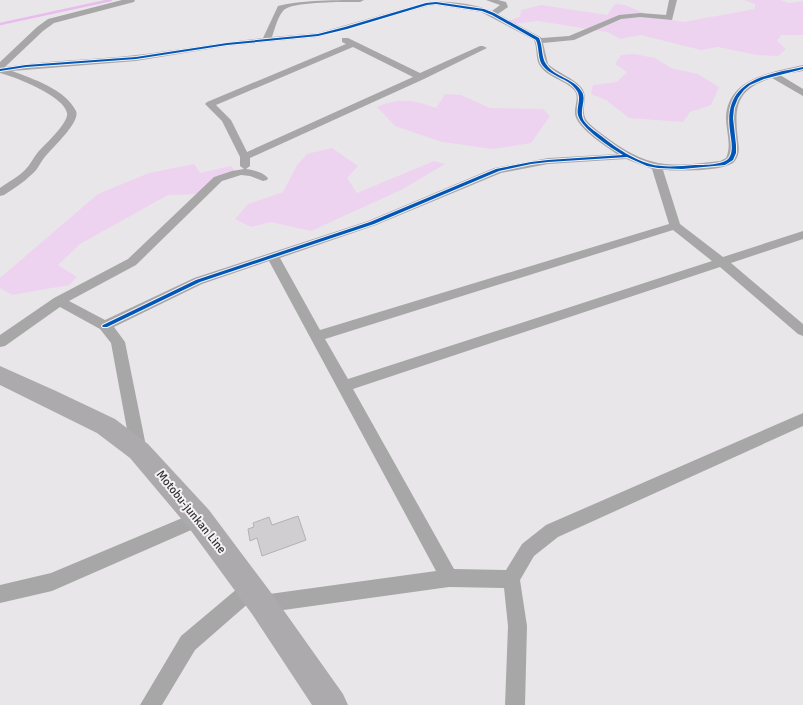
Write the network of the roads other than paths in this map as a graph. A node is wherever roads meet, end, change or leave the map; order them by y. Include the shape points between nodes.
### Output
1 (130, 0) edge
2 (360, 0) edge
3 (490, 0) edge
4 (673, 0) edge
5 (501, 2) edge
6 (494, 14) junction
7 (330, 33) junction
8 (267, 39) junction
9 (539, 41) junction
10 (353, 44) junction
11 (483, 48) dead end
12 (803, 68) edge
13 (1, 69) edge
14 (773, 75) junction
15 (421, 76) junction
16 (803, 93) edge
17 (628, 156) junction
18 (245, 157) junction
19 (657, 167) junction
20 (246, 170) junction
21 (263, 178) dead end
22 (0, 193) edge
23 (675, 226) junction
24 (803, 235) edge
25 (273, 257) junction
26 (722, 262) junction
27 (59, 300) junction
28 (105, 326) junction
29 (803, 331) edge
30 (317, 336) junction
31 (0, 342) edge
32 (0, 375) edge
33 (344, 386) junction
34 (803, 419) edge
35 (139, 451) junction
36 (199, 519) junction
37 (449, 578) junction
38 (511, 579) junction
39 (0, 594) edge
40 (256, 596) junction
41 (150, 705) edge
42 (332, 705) edge
43 (515, 705) edge

1 - 13 street via 51,21
2 - 8 street via 299,2 285,5 281,8
3 - 5 street
4 - 9 street via 669,18 640,15 619,17 572,38
5 - 6 street via 504,7
6 - 7 street via 463,6 427,4
6 - 9 street
7 - 8 street
7 - 10 street
8 - 13 street via 136,58
9 - 17 street via 543,64 580,92 578,111 583,122
10 - 15 street
10 - 18 street via 210,104 226,120
11 - 15 street
12 - 14 street
13 - 22 street via 45,87 72,112 72,116 64,130 29,172
14 - 16 street
14 - 19 street via 753,82 743,89 732,105 730,116 734,148 729,161 723,164
15 - 18 street
17 - 19 street
17 - 25 street via 542,161 498,170 372,223
18 - 20 street
19 - 23 street
20 - 21 street
20 - 27 street via 218,179 132,262
23 - 26 street
23 - 30 street
24 - 26 street
25 - 28 street via 198,281
25 - 30 street
26 - 29 street
26 - 33 street
27 - 28 street
27 - 31 street
28 - 35 street via 118,342
30 - 33 street
32 - 35 main road, Motobu-junkan Line via 106,426
33 - 37 street
34 - 38 street via 552,531 528,550
35 - 36 main road, Motobu-junkan Line
36 - 39 street via 52,582
36 - 40 main road, Motobu-junkan Line
37 - 38 street
37 - 40 street
38 - 43 street via 516,596 518,644
40 - 41 street via 188,643
40 - 42 main road, Motobu-junkan Line

